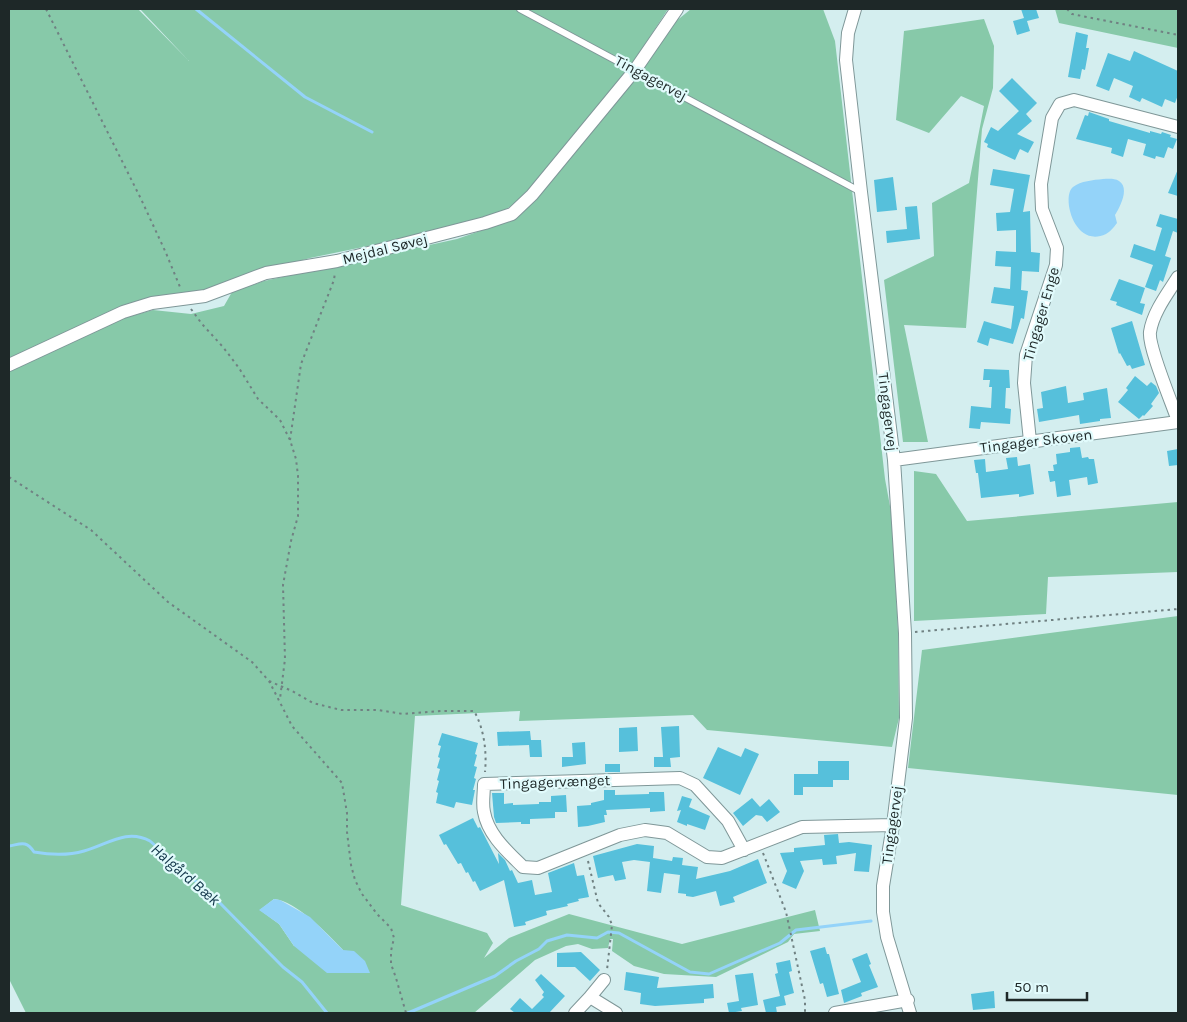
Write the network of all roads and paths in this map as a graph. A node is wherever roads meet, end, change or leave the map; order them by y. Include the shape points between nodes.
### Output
1 (46, 9) edge
2 (520, 9) edge
3 (677, 9) edge
4 (855, 9) edge
5 (1068, 9) edge
6 (1178, 35) edge
7 (635, 70) junction
8 (1178, 127) edge
9 (861, 192) junction
10 (337, 261) junction
11 (1178, 277) edge
12 (184, 299) junction
13 (9, 365) edge
14 (1178, 422) edge
15 (290, 440) junction
16 (1030, 441) junction
17 (894, 460) junction
18 (9, 478) edge
19 (1178, 609) edge
20 (905, 633) junction
21 (269, 681) junction
22 (282, 687) junction
23 (280, 699) junction
24 (484, 784) junction
25 (893, 825) junction
26 (760, 844) junction
27 (586, 849) junction
28 (744, 850) junction
29 (604, 980) joint
30 (590, 996) junction
31 (908, 1000) junction
32 (406, 1013) edge
33 (575, 1013) edge
34 (616, 1013) edge
35 (805, 1013) edge
36 (835, 1013) edge
37 (910, 1013) edge

1 - 12 path via 145,207
2 - 7 lane, Tingagervej
3 - 7 street, Mejdal Søvej
4 - 9 street, Tingagervej via 848,33 846,60
5 - 6 path via 1072,14
7 - 9 lane, Tingagervej
7 - 10 street, Mejdal Søvej via 532,195 512,214
8 - 16 street, Tingager Enge via 1074,100 1060,104 1052,118 1041,184 1042,209 1056,248 1056,265 1026,355 1024,383
9 - 17 street, Tingagervej
10 - 12 street, Mejdal Søvej via 266,274 205,296
10 - 15 path via 334,280 301,364
11 - 14 street via 1154,319 1150,334
12 - 13 street, Mejdal Søvej via 152,303 123,312
12 - 15 path via 239,368 258,399 280,420
14 - 16 street, Tingager Skoven
15 - 22 path via 298,468 298,516 282,585 285,659
16 - 17 street, Tingager Skoven
17 - 20 street, Tingagervej
18 - 21 path via 91,530 168,602 232,646
19 - 20 path
20 - 25 street, Tingagervej via 906,718
21 - 22 path
21 - 23 path
22 - 23 path
22 - 24 path via 312,703 341,710 403,714 474,711 484,741
23 - 32 path via 292,726 342,783 353,873 362,894 391,928 394,938 390,964
24 - 27 street, Tingagervænget via 483,811 488,825 500,844 523,867 538,868
24 - 28 street, Tingagervænget via 680,778 695,785 728,821
25 - 26 street, Tingagervænget via 802,827
25 - 31 street, Tingagervej via 883,886 883,912 887,937
26 - 28 street, Tingagervænget
26 - 35 path via 787,917
27 - 28 street, Tingagervænget via 620,835 645,830 667,834 707,857 722,858
27 - 29 path via 598,903 610,917 612,925
29 - 30 street
30 - 33 street
30 - 34 street
31 - 36 street
31 - 37 street, Tingagervej

